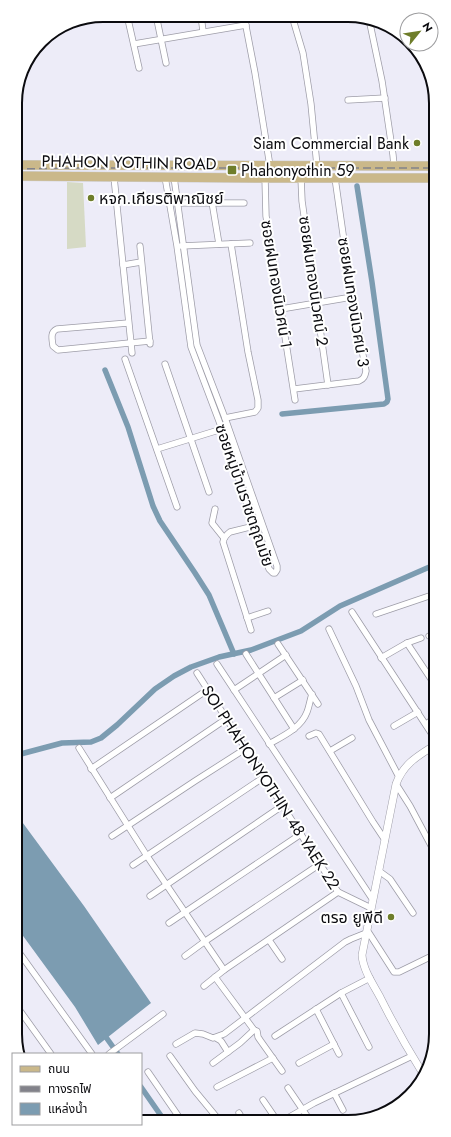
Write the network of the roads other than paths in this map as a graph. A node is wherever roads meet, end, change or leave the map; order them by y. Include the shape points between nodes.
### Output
1 (129, 22) edge
2 (157, 22) edge
3 (202, 22) edge
4 (245, 22) edge
5 (294, 22) edge
6 (246, 25) junction
7 (371, 25) edge
8 (203, 31) junction
9 (161, 39) junction
10 (134, 44) junction
11 (166, 64) dead end
12 (139, 68) dead end
13 (384, 98) junction
14 (348, 100) dead end
15 (22, 165) edge
16 (270, 166) junction
17 (317, 166) junction
18 (357, 166) junction
19 (394, 166) junction
20 (429, 166) edge
21 (22, 176) edge
22 (114, 177) junction
23 (169, 177) junction
24 (265, 178) junction
25 (301, 178) junction
26 (335, 178) junction
27 (358, 178) junction
28 (429, 178) edge
29 (212, 202) junction
30 (177, 203) junction
31 (244, 203) dead end
32 (250, 243) dead end
33 (219, 244) junction
34 (231, 244) junction
35 (140, 246) dead end
36 (177, 246) junction
37 (183, 246) junction
38 (141, 262) junction
39 (123, 265) junction
40 (352, 296) junction
41 (317, 303) junction
42 (281, 309) junction
43 (128, 322) junction
44 (130, 342) junction
45 (132, 353) dead end
46 (125, 359) dead end
47 (165, 364) dead end
48 (328, 385) junction
49 (210, 386) junction
50 (294, 389) junction
51 (295, 400) dead end
52 (225, 418) junction
53 (222, 429) junction
54 (191, 438) junction
55 (157, 449) junction
56 (246, 477) junction
57 (238, 478) junction
58 (209, 492) dead end
59 (177, 507) dead end
60 (215, 509) dead end
61 (262, 524) junction
62 (256, 525) junction
63 (224, 538) junction
64 (429, 596) edge
65 (268, 611) dead end
66 (352, 612) dead end
67 (376, 614) dead end
68 (248, 618) junction
69 (329, 629) dead end
70 (251, 630) dead end
71 (421, 638) dead end
72 (407, 642) junction
73 (278, 644) dead end
74 (246, 654) dead end
75 (286, 655) junction
76 (381, 658) junction
77 (217, 664) dead end
78 (197, 673) dead end
79 (258, 673) junction
80 (429, 676) edge
81 (302, 680) junction
82 (207, 690) junction
83 (234, 690) junction
84 (312, 694) junction
85 (274, 698) junction
86 (318, 704) dead end
87 (418, 712) junction
88 (226, 719) junction
89 (429, 722) edge
90 (426, 724) junction
91 (394, 726) dead end
92 (294, 729) junction
93 (429, 729) edge
94 (309, 736) dead end
95 (352, 738) dead end
96 (269, 744) junction
97 (79, 748) dead end
98 (245, 749) junction
99 (429, 749) edge
100 (330, 751) junction
101 (91, 768) junction
102 (264, 777) junction
103 (397, 780) junction
104 (110, 798) junction
105 (282, 806) junction
106 (128, 827) junction
107 (302, 834) junction
108 (112, 836) dead end
109 (385, 840) junction
110 (429, 842) edge
111 (147, 856) junction
112 (320, 864) junction
113 (133, 865) dead end
114 (379, 871) junction
115 (167, 884) junction
116 (338, 892) junction
117 (150, 896) dead end
118 (373, 900) junction
119 (371, 908) junction
120 (185, 913) junction
121 (413, 913) dead end
122 (169, 923) dead end
123 (366, 931) junction
124 (269, 940) junction
125 (204, 942) junction
126 (185, 956) dead end
127 (22, 957) edge
128 (429, 957) edge
129 (282, 959) dead end
130 (224, 970) junction
131 (215, 977) junction
132 (370, 978) junction
133 (204, 986) dead end
134 (341, 993) junction
135 (316, 1009) junction
136 (22, 1014) edge
137 (163, 1014) dead end
138 (245, 1018) junction
139 (254, 1030) junction
140 (275, 1036) dead end
141 (216, 1038) junction
142 (176, 1044) dead end
143 (334, 1044) junction
144 (369, 1047) dead end
145 (112, 1052) edge
146 (228, 1052) junction
147 (50, 1053) edge
148 (91, 1053) edge
149 (339, 1054) dead end
150 (170, 1056) dead end
151 (412, 1056) junction
152 (273, 1058) junction
153 (213, 1063) dead end
154 (299, 1063) dead end
155 (282, 1070) dead end
156 (420, 1070) edge
157 (148, 1072) dead end
158 (217, 1086) dead end
159 (288, 1088) dead end
160 (334, 1093) junction
161 (263, 1100) dead end
162 (302, 1110) junction
163 (343, 1110) dead end
164 (178, 1115) edge
165 (215, 1115) edge
166 (273, 1115) edge
167 (293, 1115) edge
168 (306, 1115) edge

1 - 10 street
2 - 9 street
3 - 8 street
4 - 6 street
5 - 17 street via 303,53
6 - 8 street
6 - 16 street
7 - 13 street
8 - 9 street
9 - 10 street
9 - 11 street
10 - 12 street
13 - 14 street
13 - 19 street
15 - 16 main road, PHAHON YOTHIN ROAD
16 - 17 main road, PHAHON YOTHIN ROAD
17 - 18 main road, PHAHON YOTHIN ROAD
18 - 19 main road, PHAHON YOTHIN ROAD
18 - 27 main road
19 - 20 main road, PHAHON YOTHIN ROAD
21 - 22 main road, PHAHON YOTHIN ROAD
22 - 23 main road, PHAHON YOTHIN ROAD
22 - 39 street
23 - 24 main road, PHAHON YOTHIN ROAD
23 - 30 street, ซอยหมู่บ้านราชตฤณมัย
23 - 36 street, ซอยหมู่บ้านราชตฤณมัย
24 - 25 main road, PHAHON YOTHIN ROAD
24 - 42 street, ซอยฝนทองนิเวศน์ 1 via 266,216
25 - 26 main road, PHAHON YOTHIN ROAD
25 - 41 street, ซอยฝนทองนิเวศน์ 2
26 - 27 main road, PHAHON YOTHIN ROAD
26 - 40 street, ซอยฝนทองนิเวศน์ 3
27 - 28 main road, PHAHON YOTHIN ROAD
29 - 30 street
29 - 31 street
29 - 33 street
30 - 37 street, ซอยหมู่บ้านราชตฤณมัย
32 - 34 street
33 - 34 street
33 - 37 street
34 - 52 street via 258,408 255,412
35 - 38 street
36 - 37 street
36 - 49 street, ซอยหมู่บ้านราชตฤณมัย via 189,340
37 - 49 street, ซอยหมู่บ้านราชตฤณมัย via 197,345
38 - 39 street
38 - 44 street via 150,342
39 - 43 street
40 - 41 street
40 - 48 street, ซอยฝนทองนิเวศน์ 3 via 365,376 359,381
41 - 42 street
41 - 48 street, ซอยฝนทองนิเวศน์ 2
42 - 50 street, ซอยฝนทองนิเวศน์ 1
43 - 44 street
43 - 44 street via 58,329 53,331 53,346 58,350
44 - 45 street
46 - 55 street
47 - 54 street
48 - 50 street, ซอยฝนทองนิเวศน์ 3
49 - 52 street, ซอยหมู่บ้านราชตฤณมัย
49 - 53 street, ซอยหมู่บ้านราชตฤณมัย
50 - 51 street, ซอยฝนทองนิเวศน์ 1
52 - 56 street, ซอยหมู่บ้านราชตฤณมัย
53 - 54 street
53 - 57 street, ซอยหมู่บ้านราชตฤณมัย
54 - 55 street
54 - 58 street
55 - 59 street
56 - 57 street
56 - 61 street, ซอยหมู่บ้านราชตฤณมัย
57 - 62 street, ซอยหมู่บ้านราชตฤณมัย
60 - 63 street via 212,523
61 - 62 street
61 - 62 street, ซอยหมู่บ้านราชตฤณมัย via 277,566 278,570 275,573 270,569
62 - 63 street via 230,532
63 - 68 street via 223,542
64 - 67 street
65 - 68 street
66 - 76 street
68 - 70 street
69 - 103 street
71 - 72 street
72 - 76 street
72 - 80 street
73 - 75 street
74 - 79 street
75 - 79 street
75 - 81 street
76 - 87 street
77 - 83 street
78 - 82 street, SOI PHAHONYOTHIN 48 YAEK 22
79 - 83 street
79 - 85 street
81 - 84 street
81 - 85 street
82 - 88 street, SOI PHAHONYOTHIN 48 YAEK 22
82 - 101 street
83 - 96 street
84 - 86 street
84 - 92 street via 304,719
85 - 92 street
87 - 90 street
87 - 91 street
88 - 98 street, SOI PHAHONYOTHIN 48 YAEK 22
88 - 104 street
89 - 90 street
90 - 93 street
92 - 96 street
94 - 100 street via 318,733
95 - 100 street
96 - 118 street
97 - 101 street
98 - 102 street, SOI PHAHONYOTHIN 48 YAEK 22
98 - 106 street
99 - 103 street via 408,764
100 - 109 street
101 - 104 street
102 - 105 street, SOI PHAHONYOTHIN 48 YAEK 22
102 - 111 street
103 - 109 street
103 - 110 street
104 - 106 street
105 - 107 street, SOI PHAHONYOTHIN 48 YAEK 22
105 - 115 street
106 - 108 street
106 - 111 street
107 - 112 street, SOI PHAHONYOTHIN 48 YAEK 22
107 - 120 street
109 - 114 street
111 - 113 street
111 - 115 street
112 - 116 street, SOI PHAHONYOTHIN 48 YAEK 22
112 - 125 street
114 - 118 street
114 - 121 street via 390,879
115 - 117 street
115 - 120 street
116 - 119 street, SOI PHAHONYOTHIN 48 YAEK 22
116 - 124 street
118 - 119 street
119 - 123 street
120 - 122 street
120 - 125 street
123 - 128 street via 394,972
123 - 132 street via 362,959
123 - 138 street via 346,942
124 - 129 street
124 - 130 street
125 - 126 street
125 - 130 street
127 - 148 street
130 - 131 street
131 - 133 street
131 - 138 street
132 - 134 street
132 - 151 street
134 - 135 street
134 - 144 street
135 - 140 street
135 - 143 street
136 - 147 street
137 - 145 street
138 - 139 street
138 - 141 street
139 - 146 street
139 - 152 street
141 - 142 street via 195,1033
141 - 146 street
143 - 149 street
143 - 154 street
146 - 153 street
150 - 165 street
151 - 156 street
151 - 160 street
152 - 155 street
152 - 158 street
157 - 164 street
159 - 162 street
160 - 162 street
160 - 163 street
161 - 166 street
162 - 167 street
162 - 168 street

